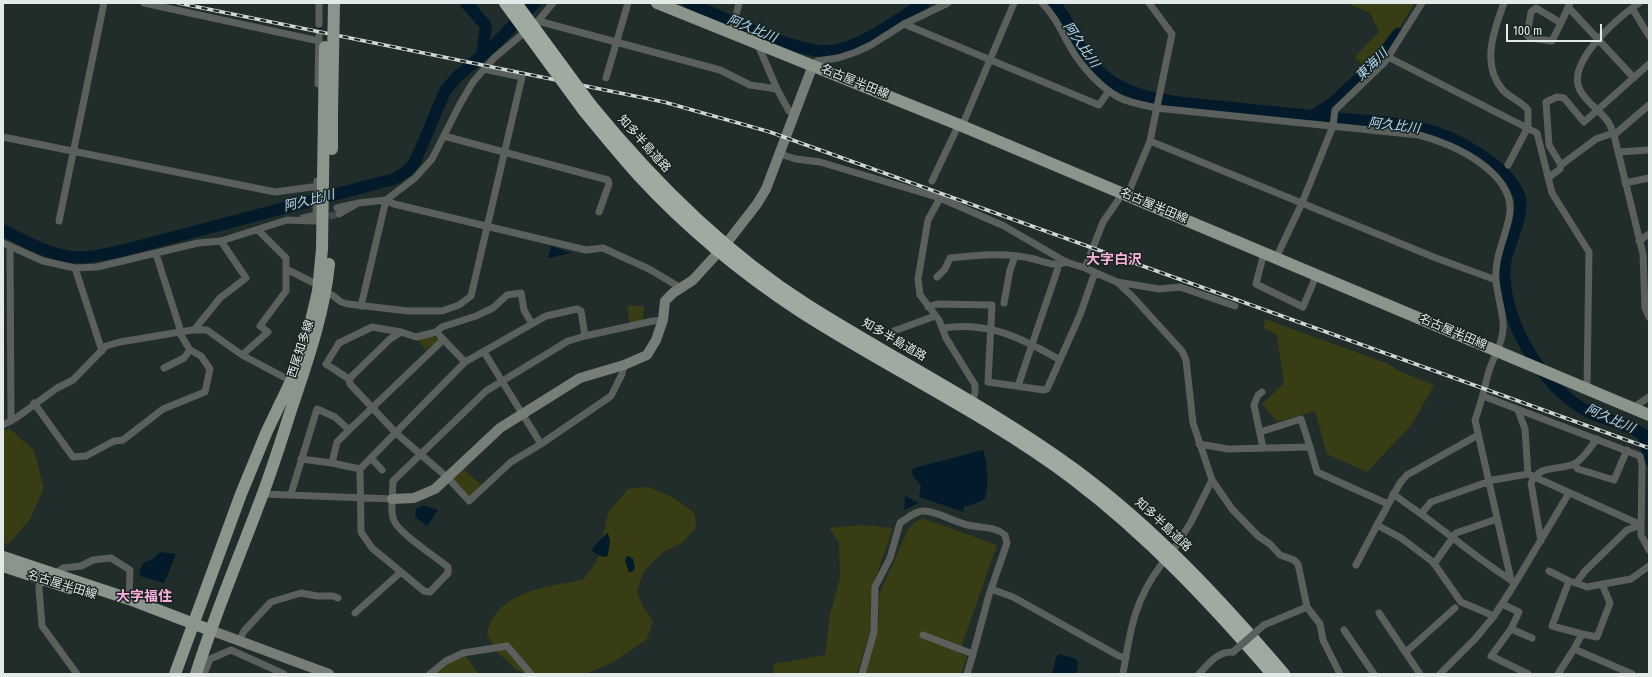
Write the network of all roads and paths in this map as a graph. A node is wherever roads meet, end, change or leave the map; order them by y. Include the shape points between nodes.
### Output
1 (104, 3) edge
2 (144, 3) edge
3 (319, 3) edge
4 (325, 3) edge
5 (334, 3) edge
6 (505, 3) edge
7 (516, 3) edge
8 (553, 3) edge
9 (628, 3) edge
10 (657, 3) edge
11 (738, 3) edge
12 (948, 3) edge
13 (1014, 3) edge
14 (1042, 3) edge
15 (1148, 3) edge
16 (1422, 3) edge
17 (1504, 3) edge
18 (1639, 3) edge
19 (1569, 5) edge
20 (1632, 8) junction
21 (538, 21) junction
22 (1561, 23) junction
23 (319, 24) dead end
24 (904, 24) junction
25 (733, 27) junction
26 (1649, 36) edge
27 (1599, 40) junction
28 (616, 42) junction
29 (758, 45) junction
30 (1388, 57) junction
31 (990, 60) junction
32 (1649, 64) edge
33 (813, 65) junction
34 (484, 68) junction
35 (606, 78) dead end
36 (1634, 78) junction
37 (777, 89) junction
38 (1109, 91) junction
39 (1649, 105) edge
40 (587, 108) junction
41 (1156, 108) junction
42 (1597, 111) junction
43 (794, 114) junction
44 (960, 125) junction
45 (1333, 126) junction
46 (1528, 127) junction
47 (1613, 134) junction
48 (444, 136) junction
49 (3, 137) edge
50 (1150, 140) junction
51 (1649, 150) edge
52 (74, 151) junction
53 (503, 152) junction
54 (1618, 152) junction
55 (780, 154) junction
56 (1508, 165) dead end
57 (1561, 165) junction
58 (1548, 178) junction
59 (1649, 178) edge
60 (932, 181) dead end
61 (1625, 183) junction
62 (314, 188) junction
63 (1125, 194) junction
64 (940, 198) junction
65 (386, 200) junction
66 (1302, 203) junction
67 (329, 210) junction
68 (599, 212) dead end
69 (287, 220) junction
70 (59, 221) dead end
71 (314, 221) tunnel mouth
72 (487, 226) junction
73 (258, 230) junction
74 (1649, 234) edge
75 (729, 240) dead end
76 (221, 241) junction
77 (1639, 241) junction
78 (6, 244) edge
79 (1264, 253) junction
80 (156, 254) junction
81 (1015, 256) junction
82 (714, 257) dead end
83 (1276, 258) junction
84 (1067, 262) junction
85 (1059, 265) junction
86 (75, 268) junction
87 (1085, 268) junction
88 (286, 269) junction
89 (1095, 272) junction
90 (1317, 274) junction
91 (937, 277) dead end
92 (1496, 280) junction
93 (312, 282) dead end
94 (1117, 282) junction
95 (681, 288) junction
96 (332, 295) dead end
97 (1647, 299) edge
98 (1004, 303) dead end
99 (361, 306) junction
100 (1235, 306) dead end
101 (928, 307) junction
102 (936, 316) junction
103 (1649, 317) edge
104 (663, 320) junction
105 (532, 324) junction
106 (943, 328) junction
107 (992, 328) junction
108 (194, 330) junction
109 (894, 331) dead end
110 (180, 332) junction
111 (401, 332) junction
112 (436, 332) junction
113 (585, 336) junction
114 (443, 340) junction
115 (1032, 344) junction
116 (190, 350) junction
117 (102, 351) junction
118 (1497, 351) junction
119 (484, 352) junction
120 (242, 355) junction
121 (1060, 360) junction
122 (465, 362) junction
123 (624, 365) junction
124 (164, 368) dead end
125 (348, 379) junction
126 (291, 381) junction
127 (502, 381) junction
128 (1018, 386) junction
129 (1587, 388) junction
130 (1262, 392) dead end
131 (1483, 396) junction
132 (1649, 397) edge
133 (973, 398) dead end
134 (34, 403) junction
135 (372, 407) junction
136 (1633, 408) junction
137 (1518, 410) junction
138 (521, 413) junction
139 (1649, 415) edge
140 (11, 421) junction
141 (3, 425) edge
142 (349, 430) junction
143 (1260, 432) junction
144 (396, 433) junction
145 (1478, 435) junction
146 (1597, 439) junction
147 (541, 444) junction
148 (1199, 444) junction
149 (1310, 447) junction
150 (1263, 448) junction
151 (1627, 450) junction
152 (420, 455) junction
153 (371, 458) junction
154 (301, 459) junction
155 (332, 463) junction
156 (1574, 464) junction
157 (1646, 465) edge
158 (360, 469) junction
159 (382, 470) dead end
160 (1530, 475) junction
161 (448, 478) junction
162 (1212, 480) junction
163 (1489, 482) junction
164 (1569, 493) junction
165 (263, 494) junction
166 (291, 494) junction
167 (1393, 494) junction
168 (359, 498) junction
169 (392, 500) junction
170 (1388, 504) junction
171 (1421, 514) junction
172 (1497, 519) junction
173 (1377, 524) junction
174 (1640, 525) junction
175 (1452, 536) junction
176 (1541, 541) junction
177 (1176, 546) dead end
178 (1649, 550) edge
179 (3, 557) edge
180 (1434, 564) junction
181 (1161, 565) dead end
182 (1356, 565) dead end
183 (3, 566) edge
184 (1649, 566) edge
185 (1549, 571) dead end
186 (401, 572) junction
187 (55, 574) junction
188 (40, 578) junction
189 (1513, 582) junction
190 (1572, 582) junction
191 (1602, 584) junction
192 (991, 589) junction
193 (338, 598) dead end
194 (129, 599) junction
195 (1502, 604) junction
196 (1307, 607) junction
197 (1455, 608) dead end
198 (355, 613) dead end
199 (1379, 613) dead end
200 (1494, 616) junction
201 (192, 626) junction
202 (1511, 629) junction
203 (210, 630) junction
204 (1344, 630) dead end
205 (1582, 634) junction
206 (923, 635) dead end
207 (1532, 638) dead end
208 (239, 641) junction
209 (1574, 649) junction
210 (1406, 652) junction
211 (973, 654) junction
212 (1126, 658) junction
213 (1443, 673) edge
214 (77, 674) edge
215 (175, 674) edge
216 (196, 674) edge
217 (204, 674) edge
218 (284, 674) edge
219 (329, 674) edge
220 (430, 674) edge
221 (531, 674) edge
222 (862, 674) edge
223 (967, 674) edge
224 (1123, 674) edge
225 (1199, 674) edge
226 (1272, 674) edge
227 (1284, 674) edge
228 (1340, 674) edge
229 (1374, 674) edge
230 (1420, 674) edge
231 (1528, 674) edge
232 (1558, 674) edge
233 (1632, 674) edge

1 - 52 street
2 - 62 street via 319,38
3 - 23 street
4 - 67 main road, 西尾知多線, bridge
5 - 67 main road, 西尾知多線, bridge
6 - 40 highway, 知多半島道路, bridge
7 - 40 highway, 知多半島道路, bridge
8 - 21 street
9 - 28 street
10 - 25 main road, 名古屋半田線
11 - 25 street
12 - 24 street
13 - 31 street
14 - 38 street via 1054,16 1084,67
15 - 41 street via 1172,34
16 - 30 street
17 - 46 street via 1492,45 1491,68 1502,89 1527,108
18 - 20 street
19 - 22 street
19 - 27 street
20 - 26 street
20 - 27 street via 1616,20
21 - 28 street
21 - 34 street
22 - 22 street via 1536,8 1532,12 1527,35 1530,38 1552,41
24 - 31 street
24 - 33 street via 856,52 817,61
25 - 29 main road, 名古屋半田線
27 - 36 street
27 - 42 street via 1584,57 1577,80 1580,91
28 - 35 street
28 - 37 street via 720,70 750,85
29 - 33 main road, 名古屋半田線
29 - 37 street
30 - 45 street via 1335,110
30 - 46 street
31 - 38 street via 1099,105
31 - 44 street
32 - 36 street
33 - 43 street
33 - 44 main road, 名古屋半田線
34 - 48 street via 463,98
34 - 53 street via 522,77
36 - 42 street
37 - 43 street via 789,111
38 - 41 street via 1120,98
39 - 47 street
40 - 226 highway, 知多半島道路 via 650,187 703,237 800,311 1023,445 1072,478 1121,517 1171,563
40 - 227 highway, 知多半島道路 via 647,171 742,258 805,303 1028,437 1077,471 1126,510 1178,557
41 - 45 street
41 - 50 street
42 - 47 street via 1609,124
42 - 57 street via 1584,122 1564,98 1557,97 1546,102 1549,145
43 - 55 street
44 - 60 street
44 - 63 main road, 名古屋半田線
45 - 66 street
45 - 92 street via 1432,138 1463,152 1495,177 1507,191 1510,208 1499,251
46 - 56 street
46 - 58 street via 1537,133 1540,140
47 - 54 street
47 - 57 street via 1596,140
48 - 53 street
48 - 65 street via 432,159 424,168
49 - 52 street
50 - 63 street
50 - 66 street
51 - 54 street
52 - 62 street via 275,192
52 - 70 street
53 - 68 street via 608,180 610,184
53 - 72 street
54 - 61 street
55 - 64 street via 826,163
55 - 75 street via 762,198
57 - 58 street via 1560,169
58 - 129 street via 1552,193 1589,252
59 - 61 street
61 - 77 street
62 - 67 street
63 - 79 main road, 名古屋半田線
63 - 87 street via 1103,222
64 - 84 street via 1004,226
64 - 101 street via 928,220 918,279 920,295
65 - 67 street
65 - 72 street
65 - 99 street
66 - 83 street
66 - 92 street
67 - 69 street via 310,217 294,217
67 - 126 main road, 西尾知多線 via 318,291 310,325
67 - 165 main road, 西尾知多線 via 326,289 318,328
69 - 71 street
69 - 73 street
72 - 95 street via 586,250 603,248 649,269
72 - 99 street via 471,296 459,305 442,311 414,312
73 - 76 street
73 - 88 street via 286,258
74 - 77 street
76 - 80 street via 198,243
76 - 108 street via 246,278 220,298
77 - 97 street via 1643,254
78 - 86 street via 42,261
78 - 140 street
79 - 83 main road, 名古屋半田線
79 - 90 street via 1256,284 1303,306
80 - 86 street via 97,267
80 - 110 street
81 - 85 street
81 - 91 street via 950,258 945,269
81 - 98 street
82 - 95 street via 693,280
83 - 90 main road, 名古屋半田線
84 - 85 street
84 - 87 street
85 - 115 street
86 - 117 street
87 - 89 street
88 - 93 street
88 - 120 street via 286,291 260,326 268,332
89 - 94 street
89 - 121 street
90 - 118 main road, 名古屋半田線
92 - 118 street via 1503,322 1503,338
94 - 100 street via 1159,289 1180,287
94 - 148 street via 1182,351 1186,360 1193,423
95 - 104 street via 665,300
96 - 99 street via 341,302
97 - 103 street via 1645,308
101 - 102 street
101 - 107 street via 936,304 992,305
102 - 106 street
102 - 109 street
104 - 113 street
104 - 123 street via 647,355
105 - 112 street via 524,310 521,293 507,295 493,308 442,327
105 - 113 street via 546,316 577,309 581,311
105 - 119 street
106 - 107 street
106 - 133 street via 946,338 975,385
107 - 115 street
107 - 128 street via 988,382
108 - 110 street
108 - 120 street via 207,330
110 - 116 street
110 - 117 street via 120,342 106,346
111 - 112 street via 416,336
111 - 125 street
111 - 125 street via 372,327 339,343 326,364
112 - 114 street
113 - 127 street via 568,341
114 - 122 street
114 - 135 street
115 - 121 street
115 - 128 street
116 - 124 street via 184,358
116 - 134 street via 201,356 210,369 205,392 163,409 123,440 86,456 73,457
117 - 134 street via 73,380
118 - 129 main road, 名古屋半田線
118 - 131 street
119 - 122 street
119 - 127 street
120 - 126 street
121 - 128 street via 1047,389
122 - 144 street
123 - 138 street via 580,378
123 - 147 street via 611,396
125 - 135 street
126 - 201 main road, 西尾知多線 via 241,493
127 - 138 street
127 - 152 street via 486,391
129 - 136 main road, 名古屋半田線
130 - 143 street via 1254,405
131 - 137 street
131 - 145 street via 1475,420
132 - 136 street
134 - 140 street
135 - 142 street
135 - 144 street
136 - 139 main road, 名古屋半田線
137 - 146 street
137 - 160 street via 1525,429
138 - 147 street
138 - 161 street via 500,428
140 - 141 street
142 - 154 street via 335,417 317,409
142 - 155 street via 337,442
143 - 149 street via 1301,419
143 - 150 street
144 - 152 street
144 - 153 street
145 - 163 street
145 - 167 street via 1407,475
146 - 151 street
146 - 156 street
147 - 161 street via 511,462 469,501
148 - 150 street via 1228,449
148 - 162 street
149 - 150 street
149 - 170 street via 1317,472
151 - 156 street via 1614,480 1578,469
151 - 157 street via 1640,456
152 - 161 street
152 - 169 street via 394,481
153 - 158 street
153 - 159 street
154 - 155 street
154 - 166 street
155 - 158 street
156 - 160 street
157 - 174 street
158 - 168 street
160 - 163 street
160 - 164 street
160 - 176 street
161 - 169 street via 435,489 414,498
162 - 177 street
162 - 196 street via 1232,509 1258,536 1280,555 1298,564
163 - 171 street via 1431,502
163 - 172 street
164 - 174 street
164 - 176 street
165 - 166 street
165 - 203 main road, 西尾知多線
166 - 168 street
167 - 170 street
167 - 171 street
168 - 169 street
168 - 186 street via 361,532 364,539
169 - 186 street via 393,518 398,527 448,567 448,573 430,592 424,591
170 - 173 street
171 - 175 street
172 - 175 street
172 - 189 street
173 - 180 street via 1401,538
173 - 182 street
174 - 178 street via 1641,535
174 - 190 street via 1627,530
175 - 180 street
175 - 189 street via 1476,557
176 - 189 street
179 - 187 main road, 名古屋半田線
180 - 200 street via 1461,602
181 - 212 street via 1150,580 1135,610
183 - 188 main road, 名古屋半田線
184 - 191 street via 1632,579
185 - 190 street
186 - 198 street
187 - 194 main road, 名古屋半田線
187 - 194 street via 63,568 111,558 130,570
188 - 201 main road, 名古屋半田線
188 - 214 street via 42,626
189 - 195 street
190 - 191 street via 1587,587
190 - 205 street via 1552,626
191 - 205 street via 1610,603 1597,636
192 - 211 street
192 - 212 street via 1013,597
192 - 222 street via 1007,543 1006,535 984,526 972,526 924,511 908,517 900,523 890,558 875,586 874,632
193 - 208 street via 304,593 271,602 244,631
194 - 201 main road, 名古屋半田線
195 - 200 street
195 - 202 street via 1518,612
196 - 225 street, bridge via 1264,624 1233,652 1227,651 1216,657
196 - 228 street via 1320,624 1323,640
197 - 210 street
199 - 210 street
200 - 213 street
201 - 203 main road, 名古屋半田線
201 - 215 main road, 西尾知多線
202 - 207 street
202 - 231 street via 1491,656
203 - 208 street
203 - 216 main road, 西尾知多線
204 - 229 street
205 - 209 street
206 - 211 street
208 - 219 street
209 - 232 street
209 - 233 street
210 - 230 street
211 - 223 street
212 - 224 street
217 - 218 street via 210,659 231,650
220 - 221 street via 446,661 463,653 506,646

